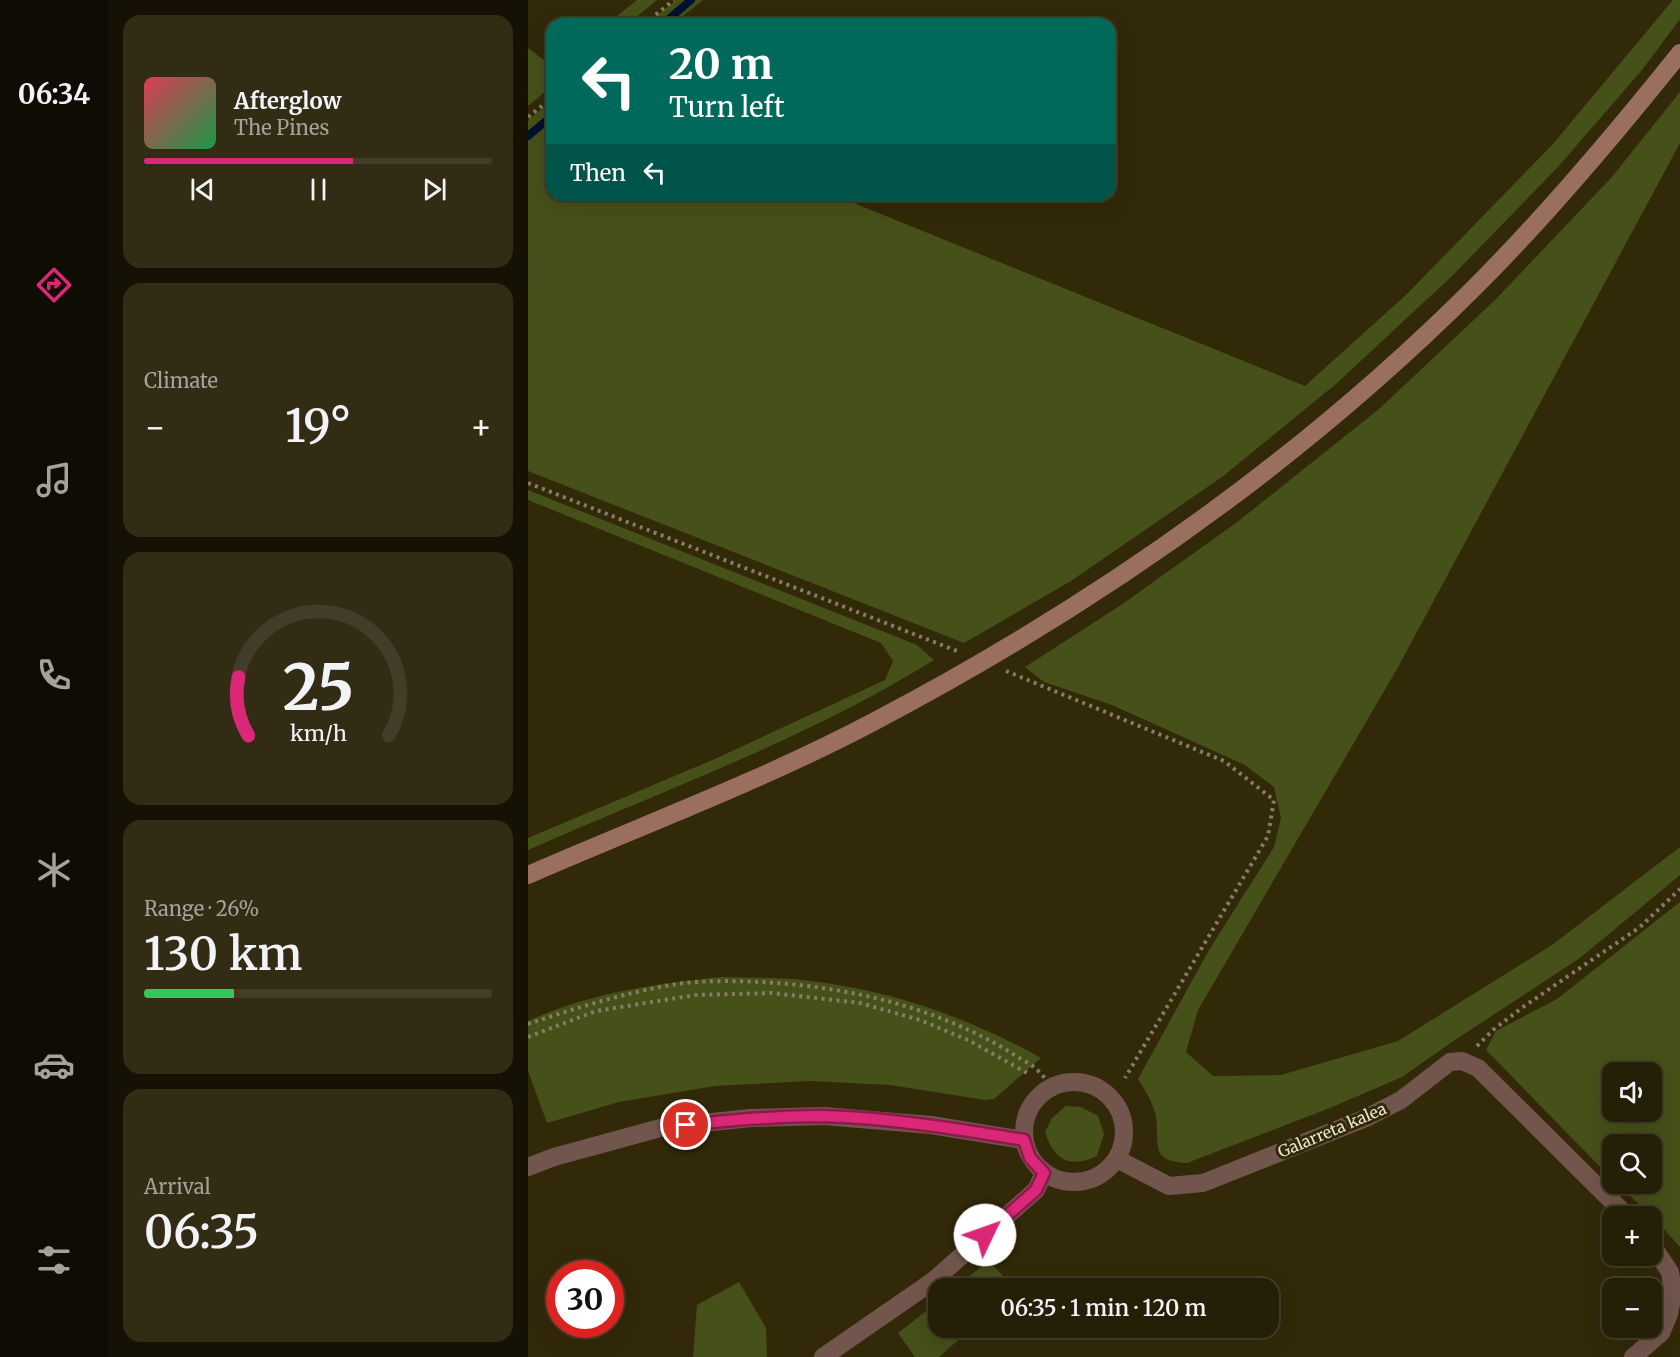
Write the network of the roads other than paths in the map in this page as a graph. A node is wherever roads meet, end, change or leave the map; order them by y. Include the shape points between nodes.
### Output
1 (1680, 53) edge
2 (528, 875) edge
3 (1024, 1140) junction
4 (1117, 1159) junction
5 (528, 1167) edge
6 (1044, 1173) junction
7 (1617, 1206) edge
8 (1662, 1260) edge
9 (825, 1356) edge
10 (1633, 1357) edge

1 - 2 main road via 1557,199 1476,285 1321,425 1168,544 984,662 875,721 796,760
3 - 4 street via 1023,1124 1038,1095 1052,1086 1073,1081 1094,1085 1112,1098 1123,1117 1124,1138
3 - 5 street via 931,1125 824,1116 751,1118 664,1126
3 - 6 street via 1030,1158
4 - 6 street via 1103,1174 1083,1182 1062,1181
4 - 7 street, Galarreta kalea via 1169,1186 1203,1183 1366,1118 1401,1100 1450,1062 1462,1061 1478,1068
6 - 9 street via 1036,1190 933,1281
8 - 10 street via 1670,1272 1673,1293 1669,1314 1661,1333

